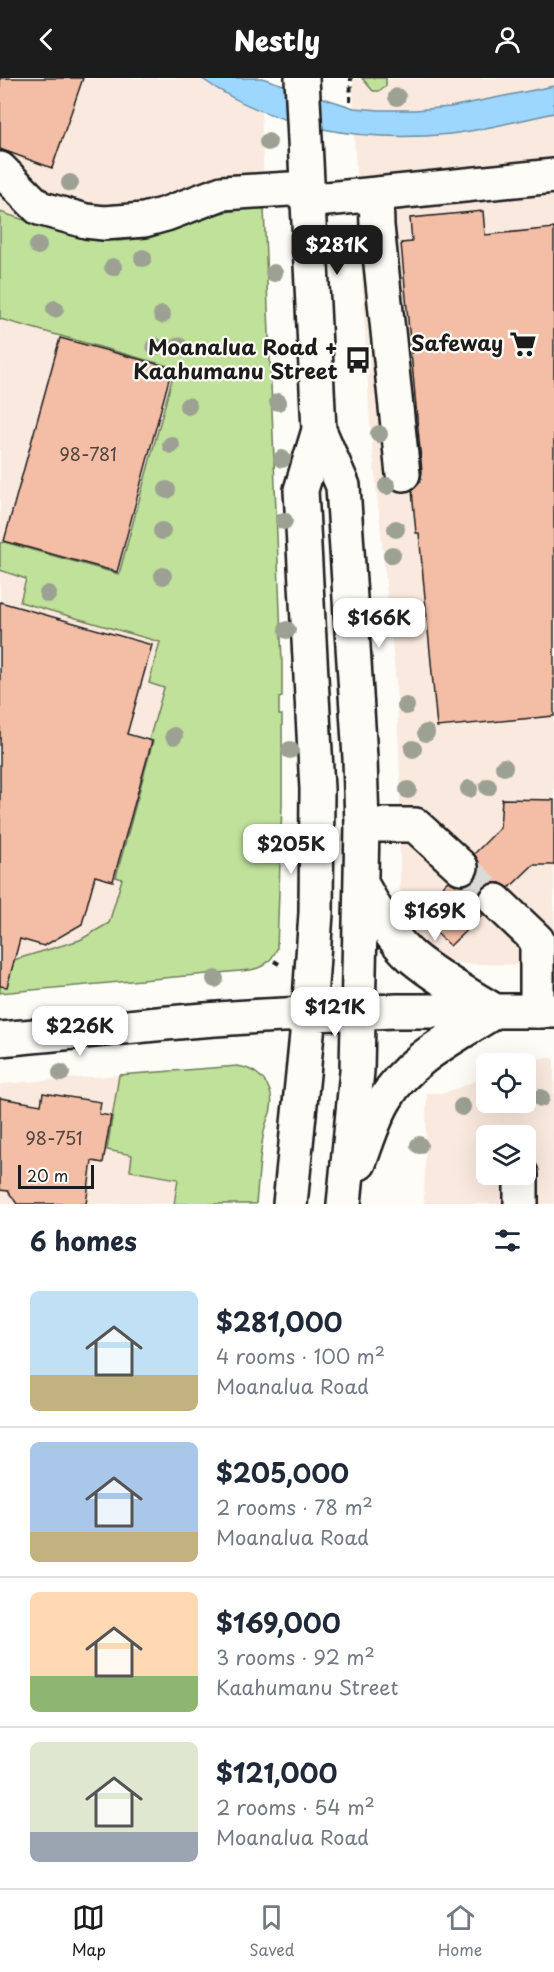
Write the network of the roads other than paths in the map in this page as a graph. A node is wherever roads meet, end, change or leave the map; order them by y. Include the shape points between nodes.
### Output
1 (302, 85) edge
2 (0, 170) edge
3 (554, 176) edge
4 (307, 194) junction
5 (376, 194) junction
6 (319, 430) junction
7 (403, 474) dead end
8 (362, 825) junction
9 (461, 867) tunnel mouth
10 (362, 884) junction
11 (496, 901) tunnel mouth
12 (495, 1011) junction
13 (546, 1011) edge
14 (359, 1012) junction
15 (309, 1014) junction
16 (0, 1039) edge
17 (521, 1185) edge
18 (345, 1202) edge
19 (290, 1204) edge
20 (521, 1204) edge

1 - 4 main road
2 - 4 main road via 39,208 104,223 144,220 222,193
3 - 5 main road
4 - 5 main road
4 - 6 main road
5 - 7 main road
6 - 8 main road via 343,486
6 - 15 main road via 302,490 317,789 316,913
8 - 9 main road via 416,825
8 - 10 main road
10 - 12 main road via 383,923 413,958
10 - 14 main road
11 - 13 main road via 537,940
12 - 13 main road
12 - 14 main road
12 - 18 main road via 423,1058 397,1081 385,1099
14 - 15 main road
14 - 18 main road
15 - 16 main road
15 - 19 main road
17 - 20 main road

